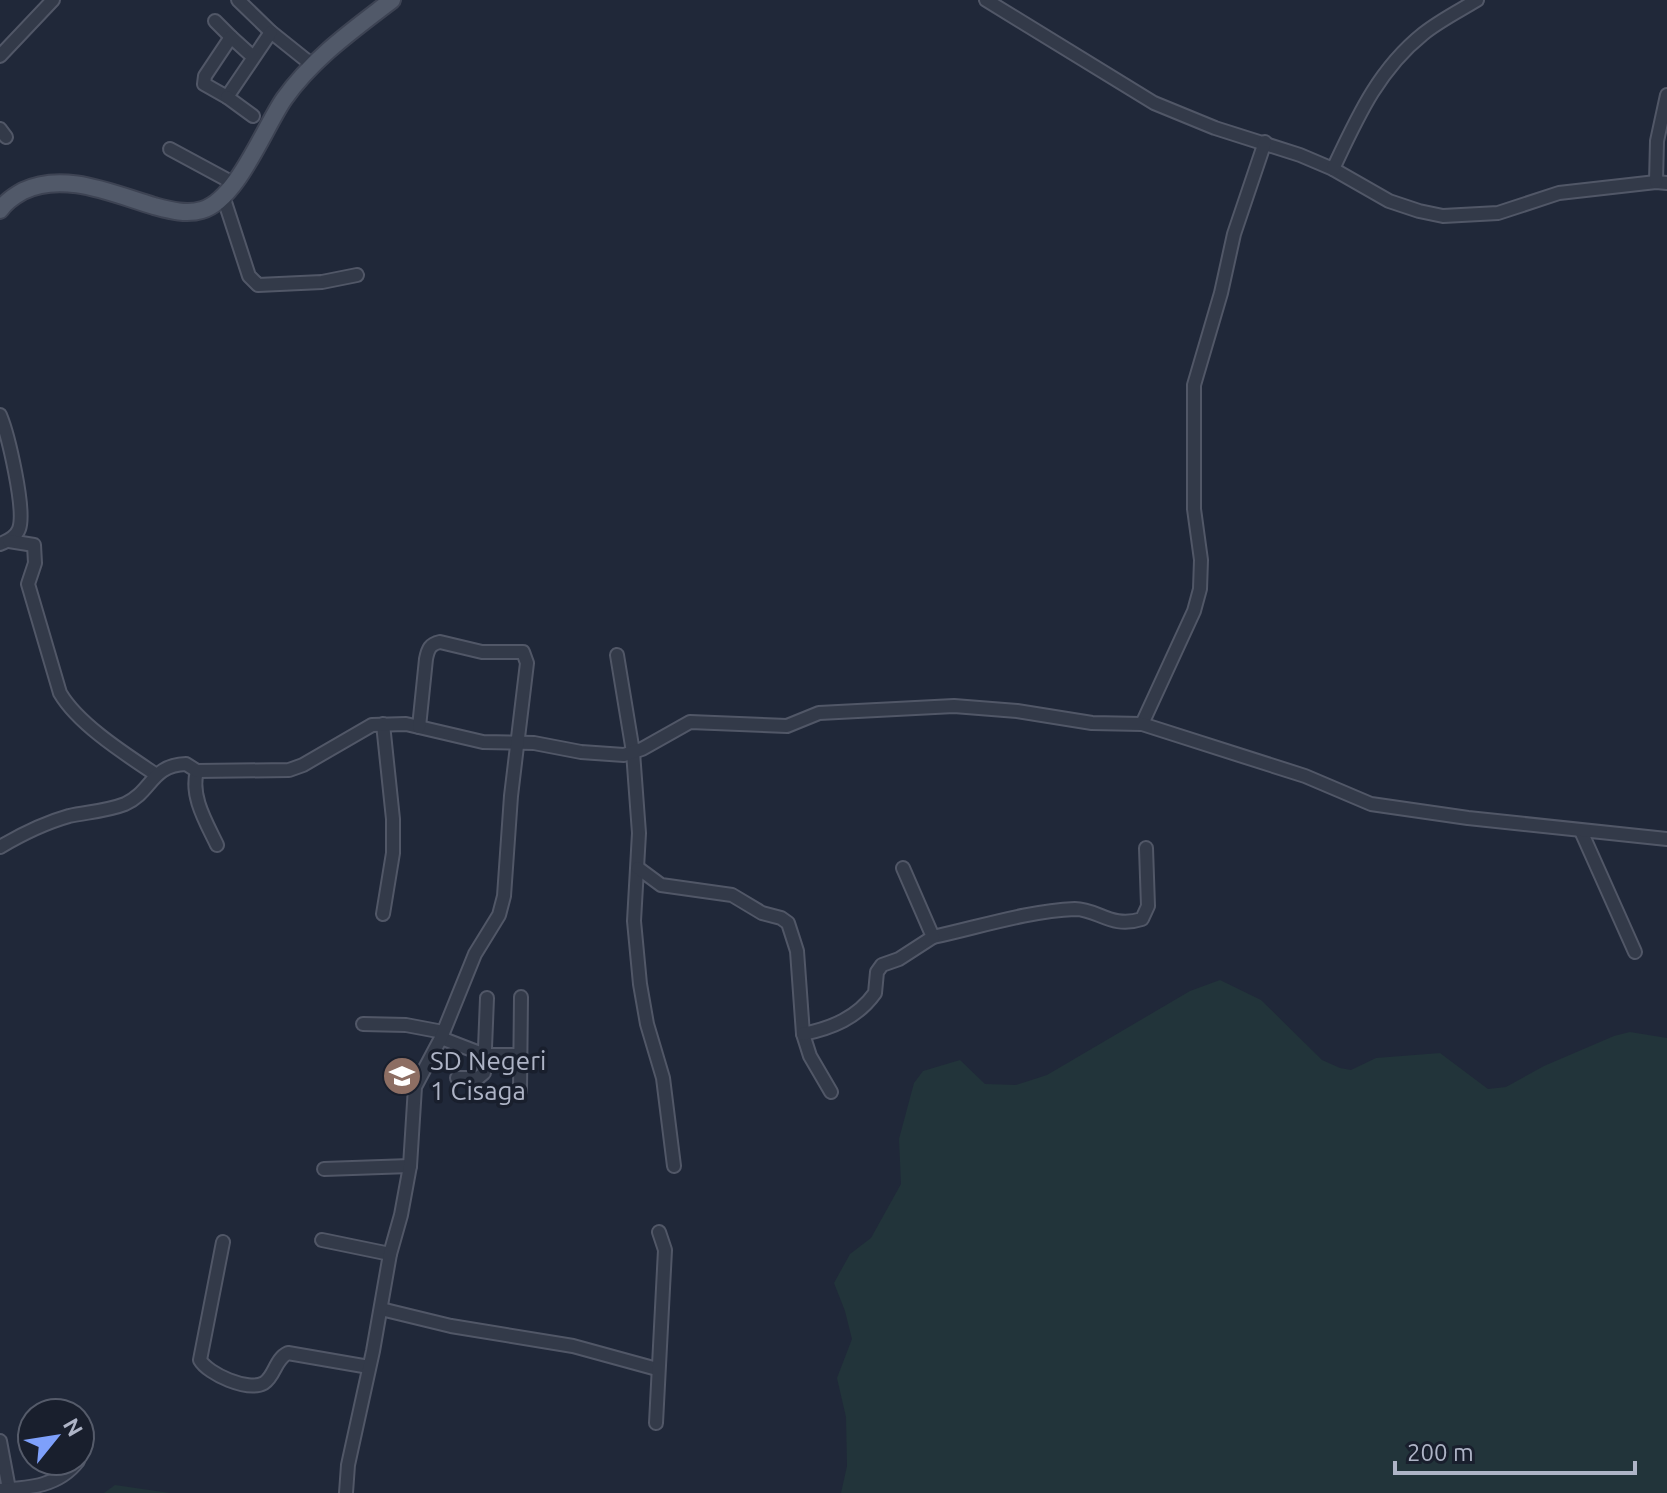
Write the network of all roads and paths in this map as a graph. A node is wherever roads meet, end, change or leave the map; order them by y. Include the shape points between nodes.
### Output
1 (53, 0) edge
2 (238, 0) edge
3 (392, 0) edge
4 (986, 0) edge
5 (1477, 0) edge
6 (215, 21) dead end
7 (271, 32) junction
8 (231, 37) junction
9 (0, 56) edge
10 (252, 56) junction
11 (311, 64) junction
12 (1667, 95) edge
13 (227, 97) junction
14 (253, 116) dead end
15 (1265, 142) junction
16 (170, 149) dead end
17 (1333, 169) junction
18 (1661, 182) edge
19 (228, 190) junction
20 (0, 210) edge
21 (357, 275) dead end
22 (0, 415) edge
23 (4, 543) edge
24 (617, 655) dead end
25 (383, 724) junction
26 (1142, 724) junction
27 (419, 727) junction
28 (517, 742) junction
29 (633, 752) junction
30 (197, 771) junction
31 (155, 774) junction
32 (1581, 831) junction
33 (1667, 839) edge
34 (217, 845) dead end
35 (0, 847) edge
36 (1146, 848) dead end
37 (638, 868) junction
38 (903, 868) dead end
39 (383, 914) dead end
40 (933, 937) junction
41 (1635, 952) dead end
42 (521, 997) dead end
43 (487, 998) dead end
44 (363, 1024) dead end
45 (803, 1034) junction
46 (442, 1035) junction
47 (485, 1055) junction
48 (520, 1055) junction
49 (457, 1078) dead end
50 (520, 1091) dead end
51 (831, 1092) dead end
52 (410, 1166) junction
53 (674, 1166) dead end
54 (324, 1169) dead end
55 (659, 1232) dead end
56 (322, 1240) dead end
57 (223, 1242) dead end
58 (390, 1254) junction
59 (381, 1309) junction
60 (369, 1367) junction
61 (657, 1369) junction
62 (656, 1423) dead end
63 (0, 1441) edge
64 (62, 1477) edge
65 (4, 1489) edge
66 (346, 1493) edge

1 - 9 street
2 - 7 street
3 - 11 main road
4 - 15 street via 1154,103
5 - 17 street via 1423,34 1383,76 1364,101
6 - 8 street
7 - 10 street
7 - 11 street
8 - 10 street
8 - 13 street via 203,82
10 - 13 street
11 - 19 main road
12 - 18 street via 1657,141
13 - 14 street
15 - 17 street
15 - 26 street via 1194,385 1200,589
16 - 19 street
17 - 18 street via 1389,201 1443,216 1498,213 1559,193
19 - 20 main road via 211,206 181,212 90,187 48,184 15,196
19 - 21 street via 249,276 258,285
22 - 23 street via 9,439 20,516 19,529
23 - 31 street via 34,545 28,584 65,701
24 - 29 street
25 - 27 street
25 - 30 street via 372,725 296,768
25 - 39 street via 393,819
26 - 29 street via 954,706 819,713 787,726 690,722
26 - 32 street via 1305,776 1371,804
27 - 28 street via 483,742
27 - 28 street via 426,659 434,643 482,652 519,650 527,663
28 - 29 street via 603,754
28 - 46 street via 504,896
29 - 37 street
30 - 31 street via 177,764
30 - 34 street via 199,806
31 - 35 street via 125,804 51,822
32 - 33 street
32 - 41 street
36 - 40 street via 1148,906 1142,919 1107,920 1080,909 1045,912
37 - 45 street via 661,885 732,895 788,923 797,951
37 - 53 street via 634,921 640,984 663,1078
38 - 40 street
40 - 45 street via 882,965 875,993 844,1022
42 - 48 street
43 - 47 street
44 - 46 street via 406,1025
45 - 51 street
46 - 47 street
46 - 52 street via 414,1092
47 - 48 street
47 - 49 street via 483,1075
48 - 50 street
52 - 54 street
52 - 58 street
55 - 61 street via 665,1250
56 - 58 street
57 - 60 street via 200,1360 208,1370 256,1385 265,1382 288,1353
58 - 59 street
59 - 60 street
59 - 61 street via 573,1346
60 - 66 street
61 - 62 street
63 - 65 street
64 - 65 street

